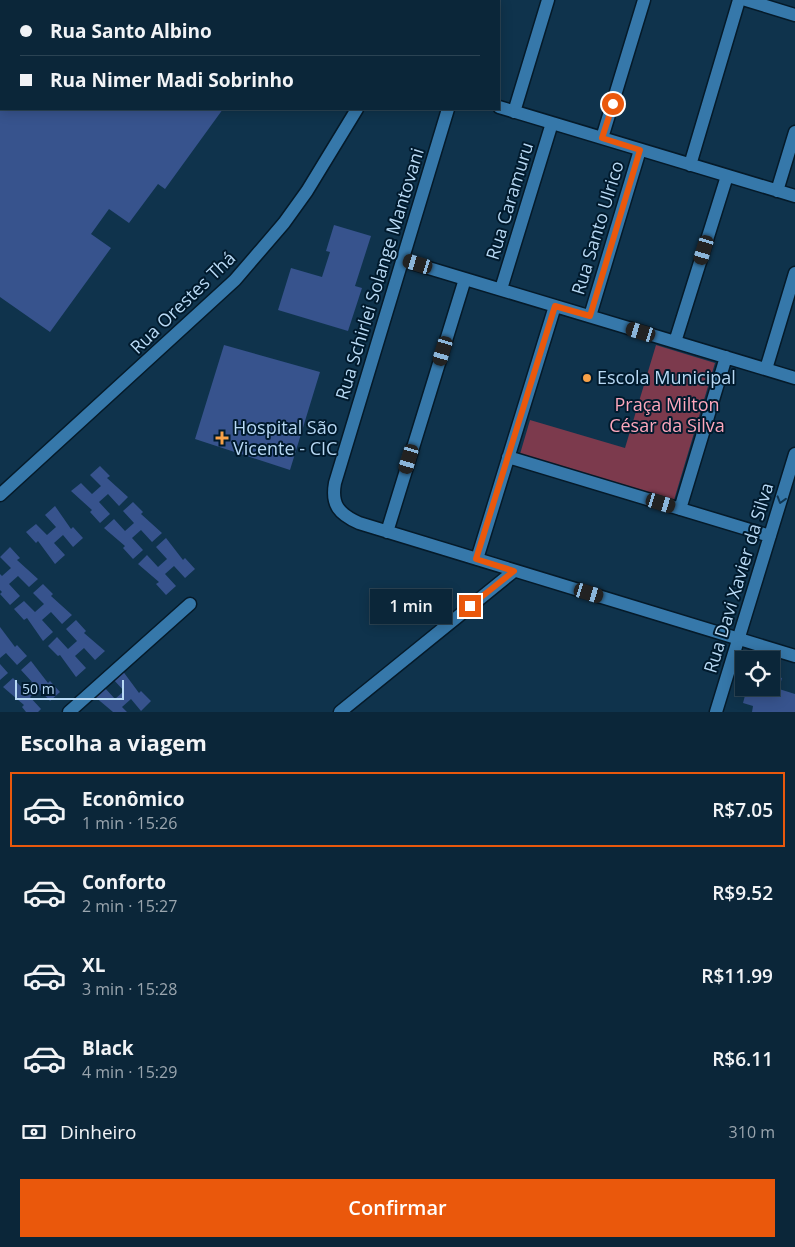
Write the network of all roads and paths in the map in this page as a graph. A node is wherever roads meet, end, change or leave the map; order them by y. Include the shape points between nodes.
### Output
1 (548, 0) edge
2 (644, 0) edge
3 (739, 0) edge
4 (746, 0) edge
5 (795, 15) edge
6 (500, 107) edge
7 (356, 110) edge
8 (448, 110) edge
9 (514, 112) junction
10 (552, 123) junction
11 (795, 132) edge
12 (602, 138) junction
13 (640, 150) junction
14 (690, 165) junction
15 (727, 176) junction
16 (777, 191) junction
17 (795, 196) edge
18 (402, 260) junction
19 (795, 273) edge
20 (465, 279) junction
21 (501, 289) junction
22 (555, 306) junction
23 (590, 316) junction
24 (675, 342) junction
25 (726, 357) junction
26 (766, 369) junction
27 (795, 378) edge
28 (795, 454) edge
29 (508, 457) junction
30 (0, 495) edge
31 (680, 509) junction
32 (386, 532) junction
33 (770, 536) junction
34 (476, 559) junction
35 (514, 571) junction
36 (190, 604) dead end
37 (739, 639) junction
38 (795, 656) edge
39 (75, 710) edge
40 (340, 712) edge
41 (716, 712) edge

1 - 9 street
2 - 12 street
3 - 14 street
4 - 5 street
6 - 9 street
7 - 30 street, Rua Orestes Thá via 307,191 235,280
8 - 18 street, Rua Schirlei Solange Mantovani
9 - 10 street
10 - 12 street
10 - 21 street, Rua Caramuru
11 - 16 street
12 - 13 street
13 - 14 street
13 - 23 street, Rua Santo Ulrico
14 - 15 street
15 - 16 street
15 - 24 street
16 - 17 street
18 - 20 street
18 - 32 street, Rua Schirlei Solange Mantovani via 335,483 335,507 349,519
19 - 26 street
20 - 21 street
20 - 32 street
21 - 22 street
22 - 23 street
22 - 29 street
23 - 24 street
24 - 25 street
25 - 26 street
25 - 31 street
26 - 27 street
28 -> 33 street, Rua Davi Xavier da Silva
29 - 31 street
29 - 34 street
31 - 33 street
32 - 34 street
33 - 37 street, Rua Davi Xavier da Silva
34 - 35 street
35 - 37 street
35 - 40 street
36 - 39 street
37 - 38 street
37 - 41 street, Rua Davi Xavier da Silva

